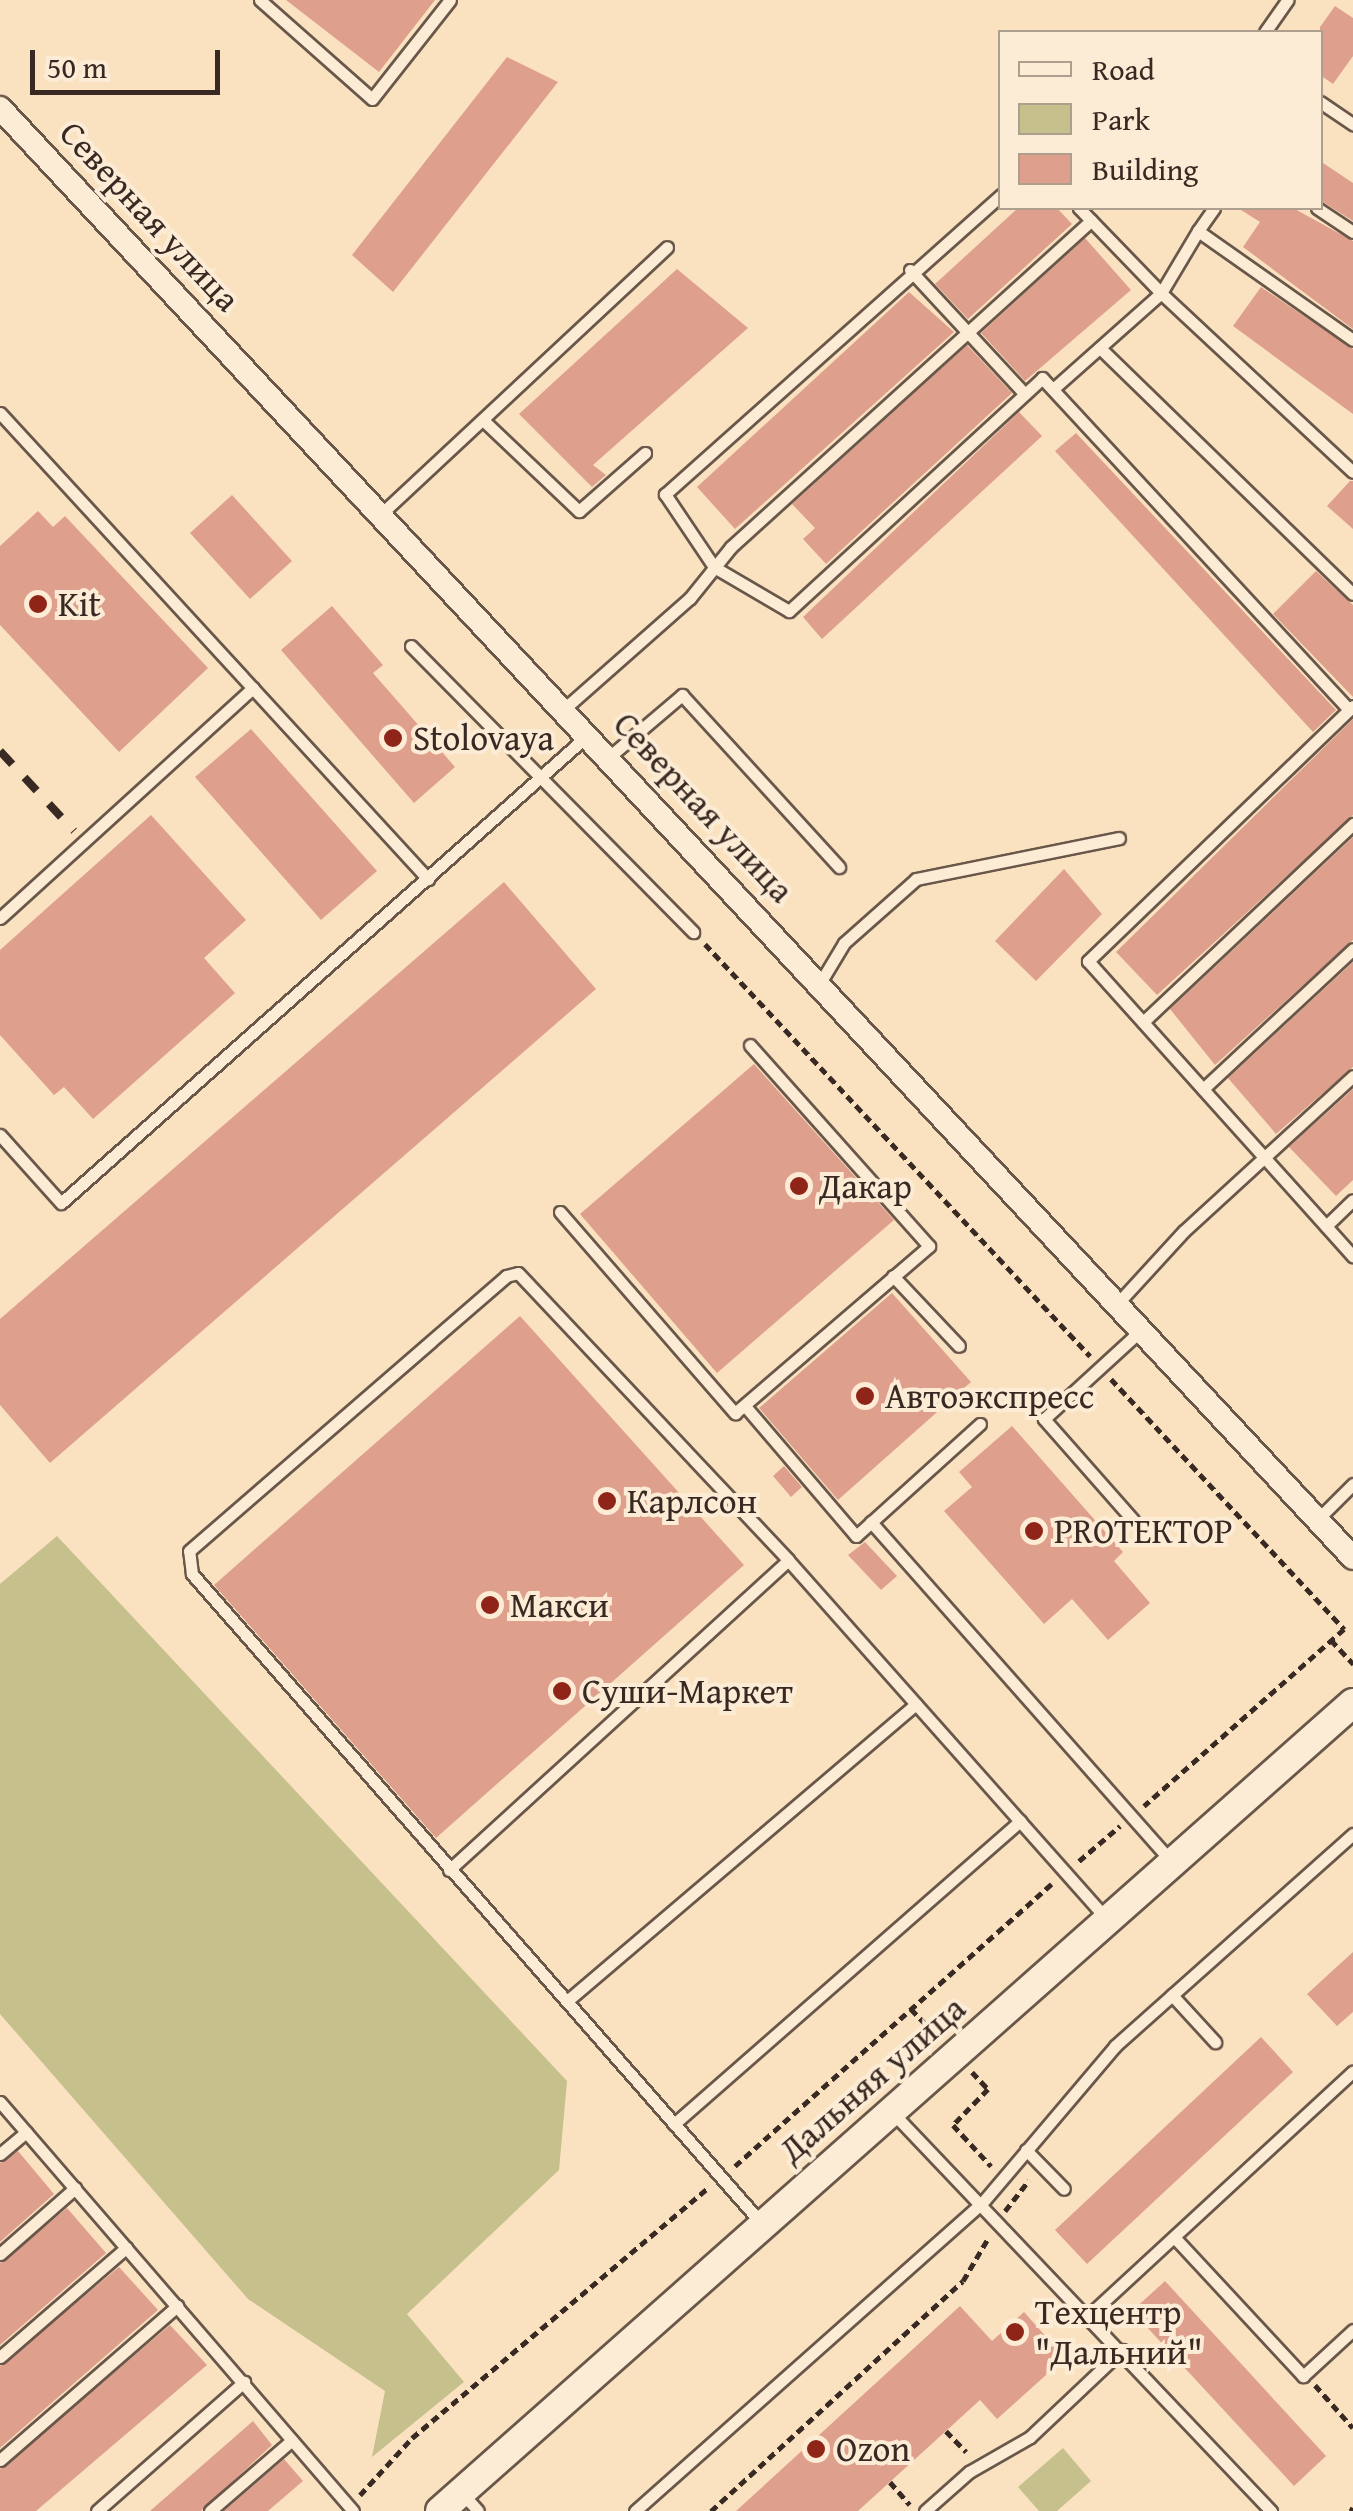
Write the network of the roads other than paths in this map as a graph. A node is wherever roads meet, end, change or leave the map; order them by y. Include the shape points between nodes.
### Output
1 (260, 0) edge
2 (450, 0) edge
3 (1288, 0) edge
4 (1266, 30) edge
5 (1323, 104) edge
6 (0, 108) edge
7 (1353, 124) edge
8 (998, 197) edge
9 (1082, 210) edge
10 (1213, 210) edge
11 (1321, 210) edge
12 (1092, 220) junction
13 (1198, 231) junction
14 (1353, 232) edge
15 (667, 246) dead end
16 (910, 270) junction
17 (1161, 293) junction
18 (967, 331) junction
19 (1353, 340) edge
20 (1101, 349) junction
21 (1053, 390) junction
22 (1025, 394) junction
23 (0, 412) edge
24 (484, 421) junction
25 (644, 453) dead end
26 (1353, 472) edge
27 (381, 514) junction
28 (714, 567) junction
29 (1353, 594) edge
30 (410, 646) dead end
31 (253, 688) junction
32 (1351, 708) edge
33 (564, 709) junction
34 (588, 735) junction
35 (609, 757) junction
36 (538, 780) junction
37 (1353, 824) edge
38 (1120, 838) dead end
39 (839, 867) dead end
40 (428, 879) junction
41 (0, 918) edge
42 (693, 932) road end
43 (1353, 949) edge
44 (820, 983) junction
45 (1143, 1022) junction
46 (750, 1046) dead end
47 (1353, 1076) edge
48 (1203, 1090) junction
49 (0, 1136) edge
50 (1266, 1158) junction
51 (1353, 1200) edge
52 (560, 1212) dead end
53 (1326, 1226) junction
54 (1353, 1256) edge
55 (893, 1276) junction
56 (1116, 1304) junction
57 (1141, 1330) junction
58 (959, 1346) dead end
59 (745, 1406) junction
60 (980, 1424) dead end
61 (1353, 1484) edge
62 (1133, 1520) dead end
63 (1317, 1520) junction
64 (870, 1522) junction
65 (1353, 1558) edge
66 (788, 1560) junction
67 (1353, 1703) edge
68 (916, 1704) junction
69 (1020, 1821) junction
70 (1353, 1834) edge
71 (1173, 1863) junction
72 (448, 1870) junction
73 (1109, 1920) junction
74 (1172, 1995) junction
75 (566, 2001) junction
76 (1215, 2042) dead end
77 (1353, 2072) edge
78 (0, 2102) edge
79 (891, 2110) junction
80 (674, 2124) junction
81 (26, 2132) junction
82 (1026, 2150) junction
83 (0, 2154) edge
84 (75, 2188) junction
85 (1064, 2190) dead end
86 (982, 2203) junction
87 (763, 2225) junction
88 (1174, 2237) junction
89 (126, 2248) junction
90 (0, 2254) edge
91 (178, 2306) junction
92 (1089, 2315) junction
93 (1353, 2330) edge
94 (1122, 2350) junction
95 (0, 2357) edge
96 (244, 2382) junction
97 (292, 2440) junction
98 (0, 2460) edge
99 (459, 2505) edge
100 (98, 2511) edge
101 (210, 2511) edge
102 (352, 2511) edge
103 (635, 2511) edge
104 (925, 2511) edge
105 (1271, 2511) edge

1 - 2 lane via 372,98
3 - 4 lane
5 - 7 lane
6 - 27 street, Северная улица
8 - 16 lane
9 - 12 lane
10 - 13 lane
11 - 14 lane
12 - 17 lane
12 - 18 lane
13 - 17 lane
13 - 19 lane
15 - 24 lane
16 - 18 lane
16 - 28 lane via 665,494
17 - 20 lane
17 - 26 lane
18 - 22 lane
18 - 28 lane
20 - 21 lane
20 - 29 lane
21 - 22 lane via 1042,378
21 - 32 lane
22 - 28 lane via 789,611
23 - 31 lane
24 - 25 lane via 579,511
24 - 27 lane
27 - 33 street, Северная улица
28 - 33 lane via 690,598
30 - 36 lane
31 - 40 lane
31 - 41 lane
32 - 45 lane via 1088,961
33 - 34 street, Северная улица
34 - 35 street, Северная улица
34 - 36 lane
35 - 39 lane via 682,696
35 - 44 street, Северная улица
36 - 40 lane
36 - 42 lane
37 - 45 lane
38 - 44 lane via 916,879 844,943
40 - 49 lane via 60,1203
43 - 48 lane
44 - 56 street, Северная улица
45 - 48 lane
46 - 55 lane via 928,1246
47 - 50 lane
48 - 50 lane
50 - 53 lane
50 - 56 lane
51 - 53 lane
52 - 59 lane via 735,1412
53 - 54 lane
55 - 58 lane
55 - 59 lane
56 - 57 street, Северная улица
57 - 62 lane via 1044,1419
57 - 63 street, Северная улица
59 - 64 lane via 856,1536
60 - 64 lane
61 - 63 lane
63 - 65 street, Северная улица
64 - 71 lane
66 - 68 lane
66 - 72 lane
66 - 72 lane via 518,1273 506,1276 189,1551 192,1574
67 - 71 street, Дальняя улица
68 - 69 lane
68 - 75 lane
69 - 73 lane
69 - 80 lane
70 - 74 lane
71 - 73 street, Дальняя улица
72 - 75 lane
73 - 79 street, Дальняя улица
74 - 76 lane
74 - 82 lane via 1115,2046
75 - 80 lane
77 - 88 lane
78 - 81 lane
79 - 86 lane
79 - 87 street, Дальняя улица
80 - 87 lane
81 - 83 lane
81 - 84 lane
82 - 85 lane
82 - 86 lane
84 - 89 lane
84 - 90 lane
86 - 92 lane
86 - 103 lane
87 - 99 street, Дальняя улица
88 - 92 lane
88 - 93 lane via 1305,2374
89 - 91 lane
89 - 95 lane
91 - 96 lane
91 - 98 lane
92 - 94 lane
94 - 104 lane via 1030,2438 969,2472
94 - 105 lane
96 - 97 lane
96 - 100 lane
97 - 101 lane
97 - 102 lane

